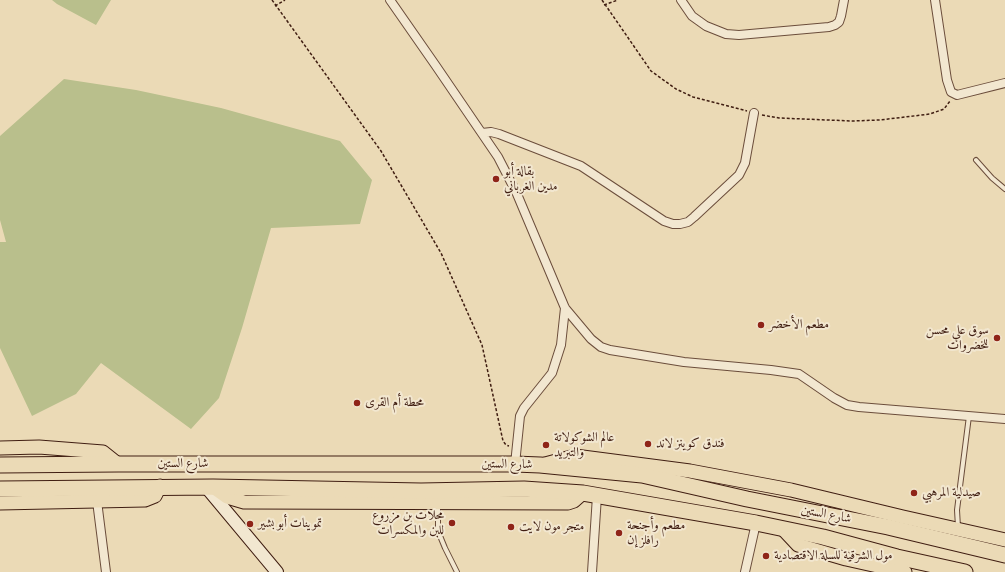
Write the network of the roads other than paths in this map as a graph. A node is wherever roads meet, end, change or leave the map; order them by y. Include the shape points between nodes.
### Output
1 (390, 0) edge
2 (681, 0) edge
3 (844, 0) edge
4 (935, 0) edge
5 (1005, 83) edge
6 (754, 113) road end
7 (482, 133) junction
8 (976, 160) dead end
9 (1005, 189) edge
10 (564, 308) junction
11 (968, 416) junction
12 (1005, 419) edge
13 (0, 448) edge
14 (118, 464) junction
15 (515, 464) junction
16 (0, 465) edge
17 (160, 486) junction
18 (210, 487) junction
19 (0, 489) edge
20 (77, 495) junction
21 (590, 495) junction
22 (421, 496) junction
23 (97, 501) junction
24 (438, 502) junction
25 (0, 503) edge
26 (756, 523) junction
27 (783, 529) junction
28 (957, 537) junction
29 (1005, 540) edge
30 (1005, 555) edge
31 (899, 571) edge
32 (106, 572) edge
33 (277, 572) edge
34 (457, 572) edge
35 (592, 572) edge
36 (745, 572) edge
37 (965, 572) edge

1 - 7 street
2 - 3 street via 692,16 706,26 726,34 740,35 835,25 841,16
4 - 5 street via 951,92 961,94
6 - 7 street via 745,164 739,175 694,218 680,224 664,221 581,166 499,134
7 - 10 street via 514,189
8 - 9 lane
10 - 11 street via 591,339 610,350 684,362 799,374 834,398 859,408
10 - 15 street via 561,345 552,373 520,416
11 - 12 street
11 - 28 lane via 957,510
13 - 14 main road via 39,447 102,452
14 - 15 highway, شارع الستين
14 - 16 highway, شارع الستين
15 - 28 highway, شارع الستين via 642,475 747,499 891,521
17 - 18 highway, شارع الستين
17 - 20 highway, شارع الستين
17 - 23 main road via 155,496 145,500
18 - 22 highway, شارع الستين
18 - 33 street
19 - 20 highway, شارع الستين
20 - 23 main road
20 - 25 main road
21 - 22 highway, شارع الستين via 524,489
21 - 24 main road via 568,503
21 - 26 highway, شارع الستين
21 - 35 street
22 - 24 main road
23 - 32 street
24 - 34 lane via 438,531
26 - 27 highway, شارع الستين
26 - 36 street
27 - 31 main road via 798,545
27 - 37 highway, شارع الستين
28 - 29 main road
28 - 30 highway, شارع الستين

